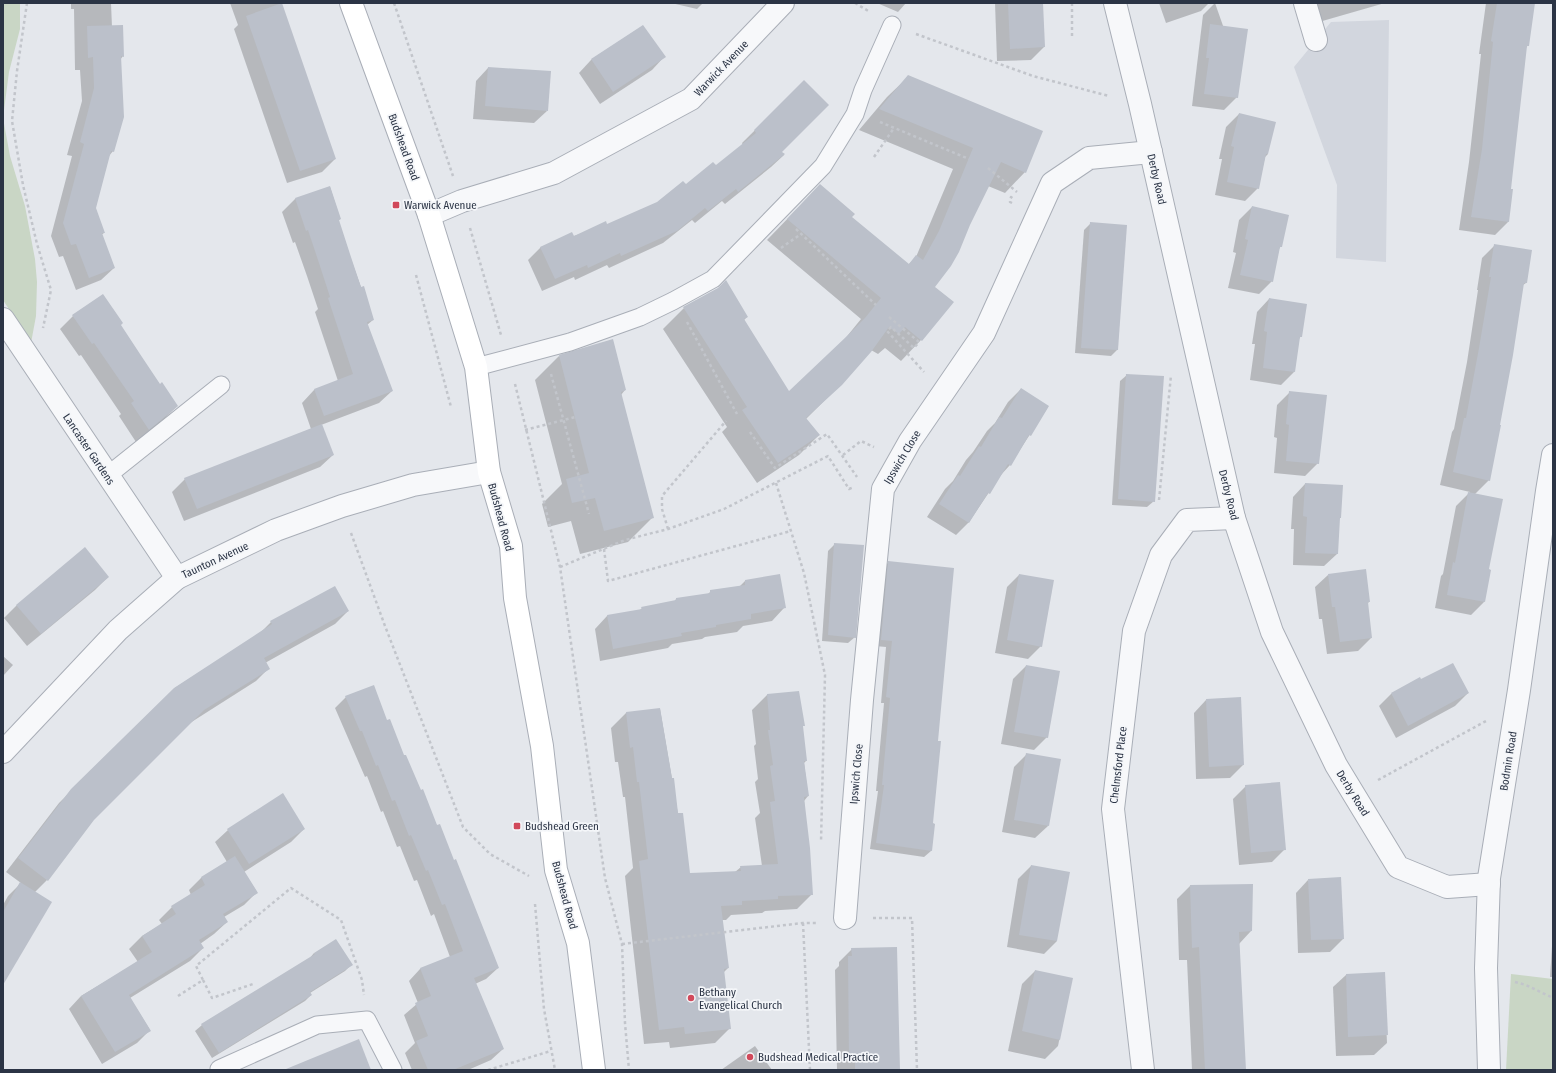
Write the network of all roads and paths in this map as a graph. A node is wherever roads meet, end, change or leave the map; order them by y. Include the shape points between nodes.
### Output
1 (27, 3) edge
2 (351, 3) edge
3 (394, 3) edge
4 (783, 3) edge
5 (1072, 3) edge
6 (1115, 3) edge
7 (1305, 3) edge
8 (892, 26) joint
9 (1072, 38) dead end
10 (1316, 40) dead end
11 (1140, 104) junction
12 (855, 114) junction
13 (894, 128) junction
14 (1150, 152) junction
15 (874, 157) dead end
16 (969, 158) dead end
17 (988, 168) dead end
18 (1018, 193) dead end
19 (1011, 198) dead end
20 (462, 201) junction
21 (1017, 201) dead end
22 (778, 213) junction
23 (429, 215) junction
24 (801, 234) junction
25 (779, 250) dead end
26 (414, 269) dead end
27 (674, 301) junction
28 (876, 305) dead end
29 (889, 317) dead end
30 (3, 319) edge
31 (43, 330) dead end
32 (508, 358) junction
33 (476, 367) junction
34 (549, 367) dead end
35 (1171, 375) dead end
36 (221, 385) dead end
37 (943, 393) junction
38 (451, 408) dead end
39 (737, 414) dead end
40 (575, 417) dead end
41 (564, 421) junction
42 (726, 421) dead end
43 (525, 430) junction
44 (750, 432) dead end
45 (843, 455) junction
46 (1553, 455) edge
47 (899, 460) junction
48 (489, 472) junction
49 (107, 476) junction
50 (858, 479) dead end
51 (776, 483) junction
52 (856, 487) dead end
53 (1159, 500) dead end
54 (342, 506) junction
55 (589, 514) dead end
56 (1234, 518) junction
57 (668, 528) junction
58 (791, 532) junction
59 (604, 549) junction
60 (560, 567) junction
61 (176, 578) junction
62 (1517, 705) junction
63 (3, 752) edge
64 (1353, 793) junction
65 (821, 843) dead end
66 (556, 870) junction
67 (1489, 884) junction
68 (535, 901) dead end
69 (845, 918) joint
70 (803, 922) junction
71 (818, 923) dead end
72 (622, 944) junction
73 (1487, 976) junction
74 (203, 980) junction
75 (253, 984) dead end
76 (178, 996) dead end
77 (1553, 998) edge
78 (367, 1020) junction
79 (551, 1051) junction
80 (219, 1069) dead end
81 (393, 1070) edge
82 (488, 1070) edge
83 (554, 1070) edge
84 (594, 1070) edge
85 (629, 1070) edge
86 (810, 1070) edge
87 (917, 1070) edge
88 (1143, 1070) edge
89 (1489, 1070) edge

1 - 31 path via 12,121 23,184 51,290
2 - 23 street, Budshead Road
3 - 20 path
4 - 20 street, Warwick Avenue via 691,99 554,173
5 - 9 path
6 - 11 street, Derby Road
7 - 10 street
8 - 11 path via 1033,76
8 - 12 lane
11 - 14 street, Derby Road
12 - 13 path
12 - 22 lane via 823,166
13 - 15 path
13 - 16 path
14 - 37 street, Ipswich Close via 1089,158 1052,182 984,333
14 - 56 street, Derby Road
17 - 18 path
19 - 21 path
20 - 23 street, Warwick Avenue
20 - 32 path
22 - 24 path
22 - 27 lane via 713,279
23 - 33 street, Budshead Road
24 - 25 path
24 - 28 path
26 - 38 path
27 - 32 lane via 640,317 570,342
27 - 39 path
29 - 37 path via 919,342 914,348 891,326 886,331
30 - 49 street, Lancaster Gardens
32 - 33 lane
32 - 43 path
33 - 48 street, Budshead Road
34 - 41 path
35 - 53 path
36 - 49 lane
37 - 47 street, Ipswich Close
40 - 41 path
41 - 43 path
41 - 55 path
42 - 57 path via 662,496 662,509
43 - 60 path
44 - 45 path via 775,468 827,434
45 - 47 path via 861,441
45 - 50 path
46 - 62 street, Bodmin Road
47 - 69 street, Ipswich Close via 883,489 862,700
48 - 54 street, Taunton Avenue via 413,485
48 - 66 street, Budshead Road via 511,546 516,598 542,746
49 - 61 street, Lancaster Gardens
51 - 52 path via 828,456 850,489
51 - 57 path via 724,508
51 - 58 path
54 - 61 street, Taunton Avenue via 276,530
54 - 66 path via 385,626 463,827 490,854 533,878
56 - 64 street, Derby Road via 1272,632 1336,765
56 - 88 street, Chelmsford Place via 1187,520 1161,555 1134,631 1113,809
57 - 59 path via 625,540
58 - 59 path via 608,581
58 - 65 path via 804,573 825,675
59 - 60 path
60 - 72 path via 605,878
61 - 63 street, Taunton Avenue via 118,630
62 - 64 path
62 - 67 street, Bodmin Road
64 - 67 street, Derby Road via 1398,867 1447,887
66 - 84 street, Budshead Road via 578,942
67 - 73 street, Bodmin Road
68 - 79 path via 544,1009
69 - 87 path via 912,918
70 - 71 path
70 - 72 path
70 - 86 path
72 - 85 path
73 - 77 path via 1526,985
73 - 89 street, Bodmin Road
74 - 75 path via 212,998
74 - 76 path
74 - 78 path via 196,966 291,888 341,920 362,980
78 - 80 lane via 317,1025
78 - 81 lane
79 - 82 path
79 - 83 path

